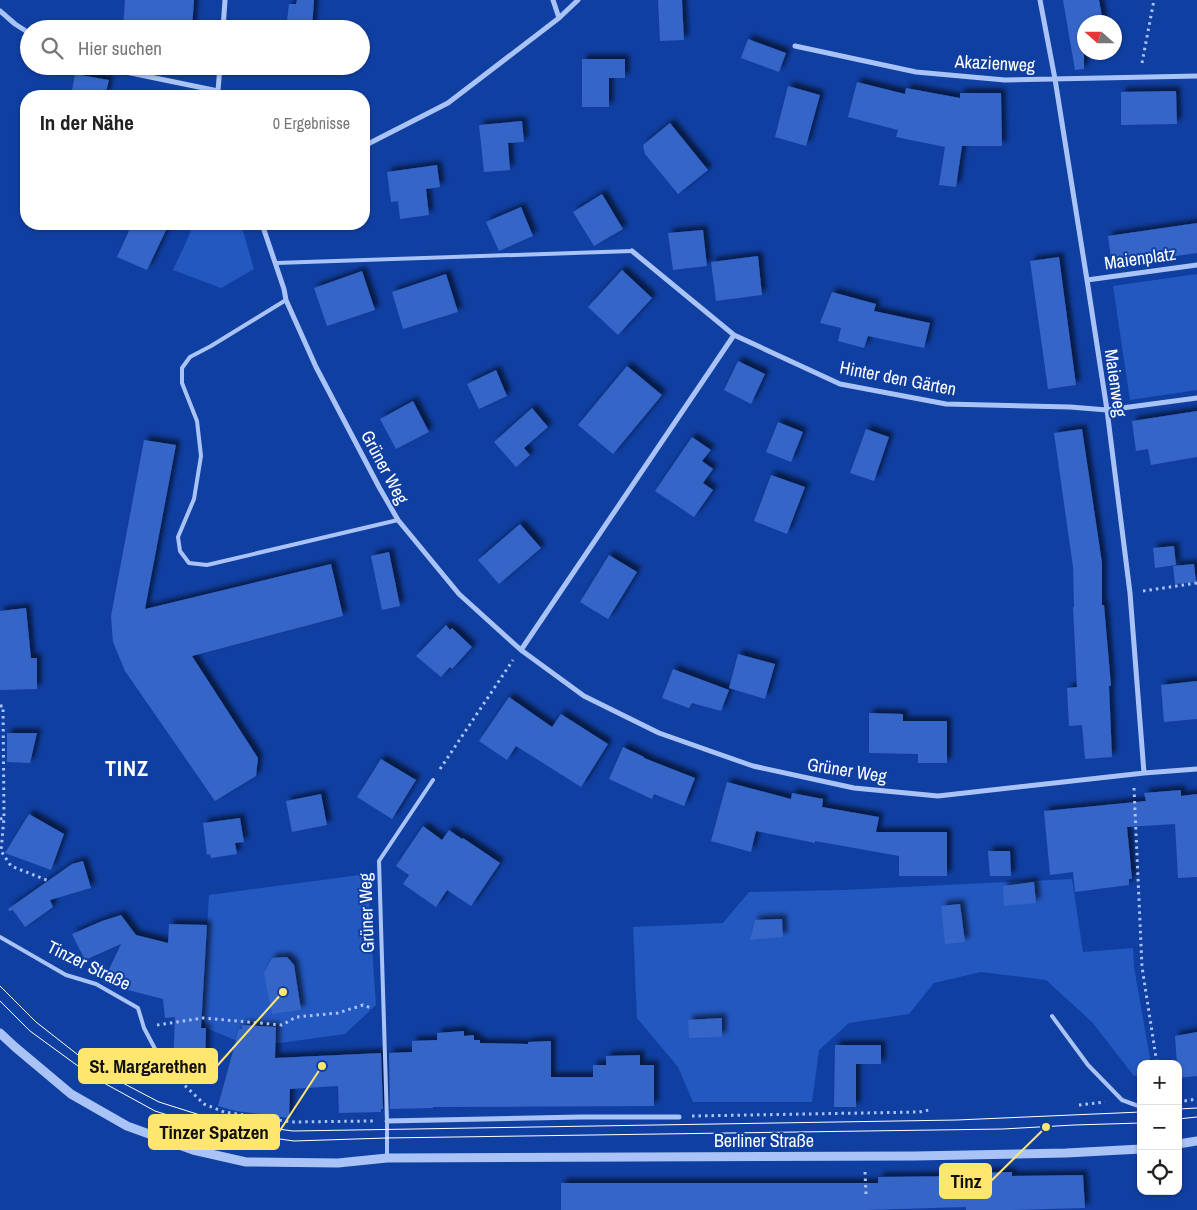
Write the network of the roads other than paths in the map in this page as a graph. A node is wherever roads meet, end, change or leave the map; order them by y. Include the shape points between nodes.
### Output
1 (225, 0) edge
2 (553, 0) edge
3 (578, 0) edge
4 (1040, 0) edge
5 (0, 11) edge
6 (559, 18) junction
7 (224, 20) edge
8 (20, 27) edge
9 (795, 46) dead end
10 (136, 75) edge
11 (220, 75) edge
12 (1197, 76) edge
13 (1055, 79) junction
14 (202, 90) edge
15 (219, 90) edge
16 (370, 143) edge
17 (264, 230) edge
18 (632, 251) joint
19 (276, 263) junction
20 (1197, 264) edge
21 (1087, 280) junction
22 (286, 300) junction
23 (734, 335) junction
24 (1197, 398) edge
25 (1107, 410) junction
26 (398, 520) junction
27 (521, 650) junction
28 (1197, 769) edge
29 (1144, 773) junction
30 (433, 780) road end
31 (0, 937) edge
32 (1052, 1016) dead end
33 (0, 1033) edge
34 (162, 1062) road end
35 (1137, 1106) edge
36 (679, 1117) road end
37 (387, 1121) junction
38 (1197, 1141) edge
39 (1182, 1143) edge
40 (1137, 1148) edge
41 (387, 1158) junction

1 - 7 street
2 - 6 street
3 - 6 street
4 - 13 street, Maienweg
5 - 8 street
6 - 16 street via 448,103
9 - 13 street, Akazienweg via 916,72 1005,80
10 - 14 street
11 - 15 street
12 - 13 street, Akazienweg
13 - 21 street, Maienweg
17 - 19 street, Grüner Weg
18 - 19 lane
18 - 23 street, Hinter den Gärten
19 - 22 street, Grüner Weg
20 - 21 street, Maienplatz
21 - 25 street, Maienweg
22 - 26 street, Grüner Weg via 316,368
22 - 26 lane via 190,357 182,368 182,383 197,421 200,456 194,499 178,537 180,551 189,562 207,565
23 - 25 street, Hinter den Gärten via 840,384 946,404
23 - 27 street
24 - 25 street
25 - 29 street, Maienweg via 1130,593
26 - 27 street, Grüner Weg via 459,594
27 - 29 street, Grüner Weg via 584,696 659,732 753,766 854,788 938,796
28 - 29 street, Grüner Weg
30 - 37 lane, Grüner Weg via 379,861
31 - 34 lane, Tinzer Straße via 66,975 96,984 138,1008 144,1028
32 - 35 lane via 1088,1066 1122,1100
33 - 41 street via 71,1094 127,1126 192,1150 246,1162 338,1163
36 - 37 street
37 - 41 lane, Grüner Weg
38 - 39 street
40 - 41 street, Berliner Straße via 1066,1153 865,1156

